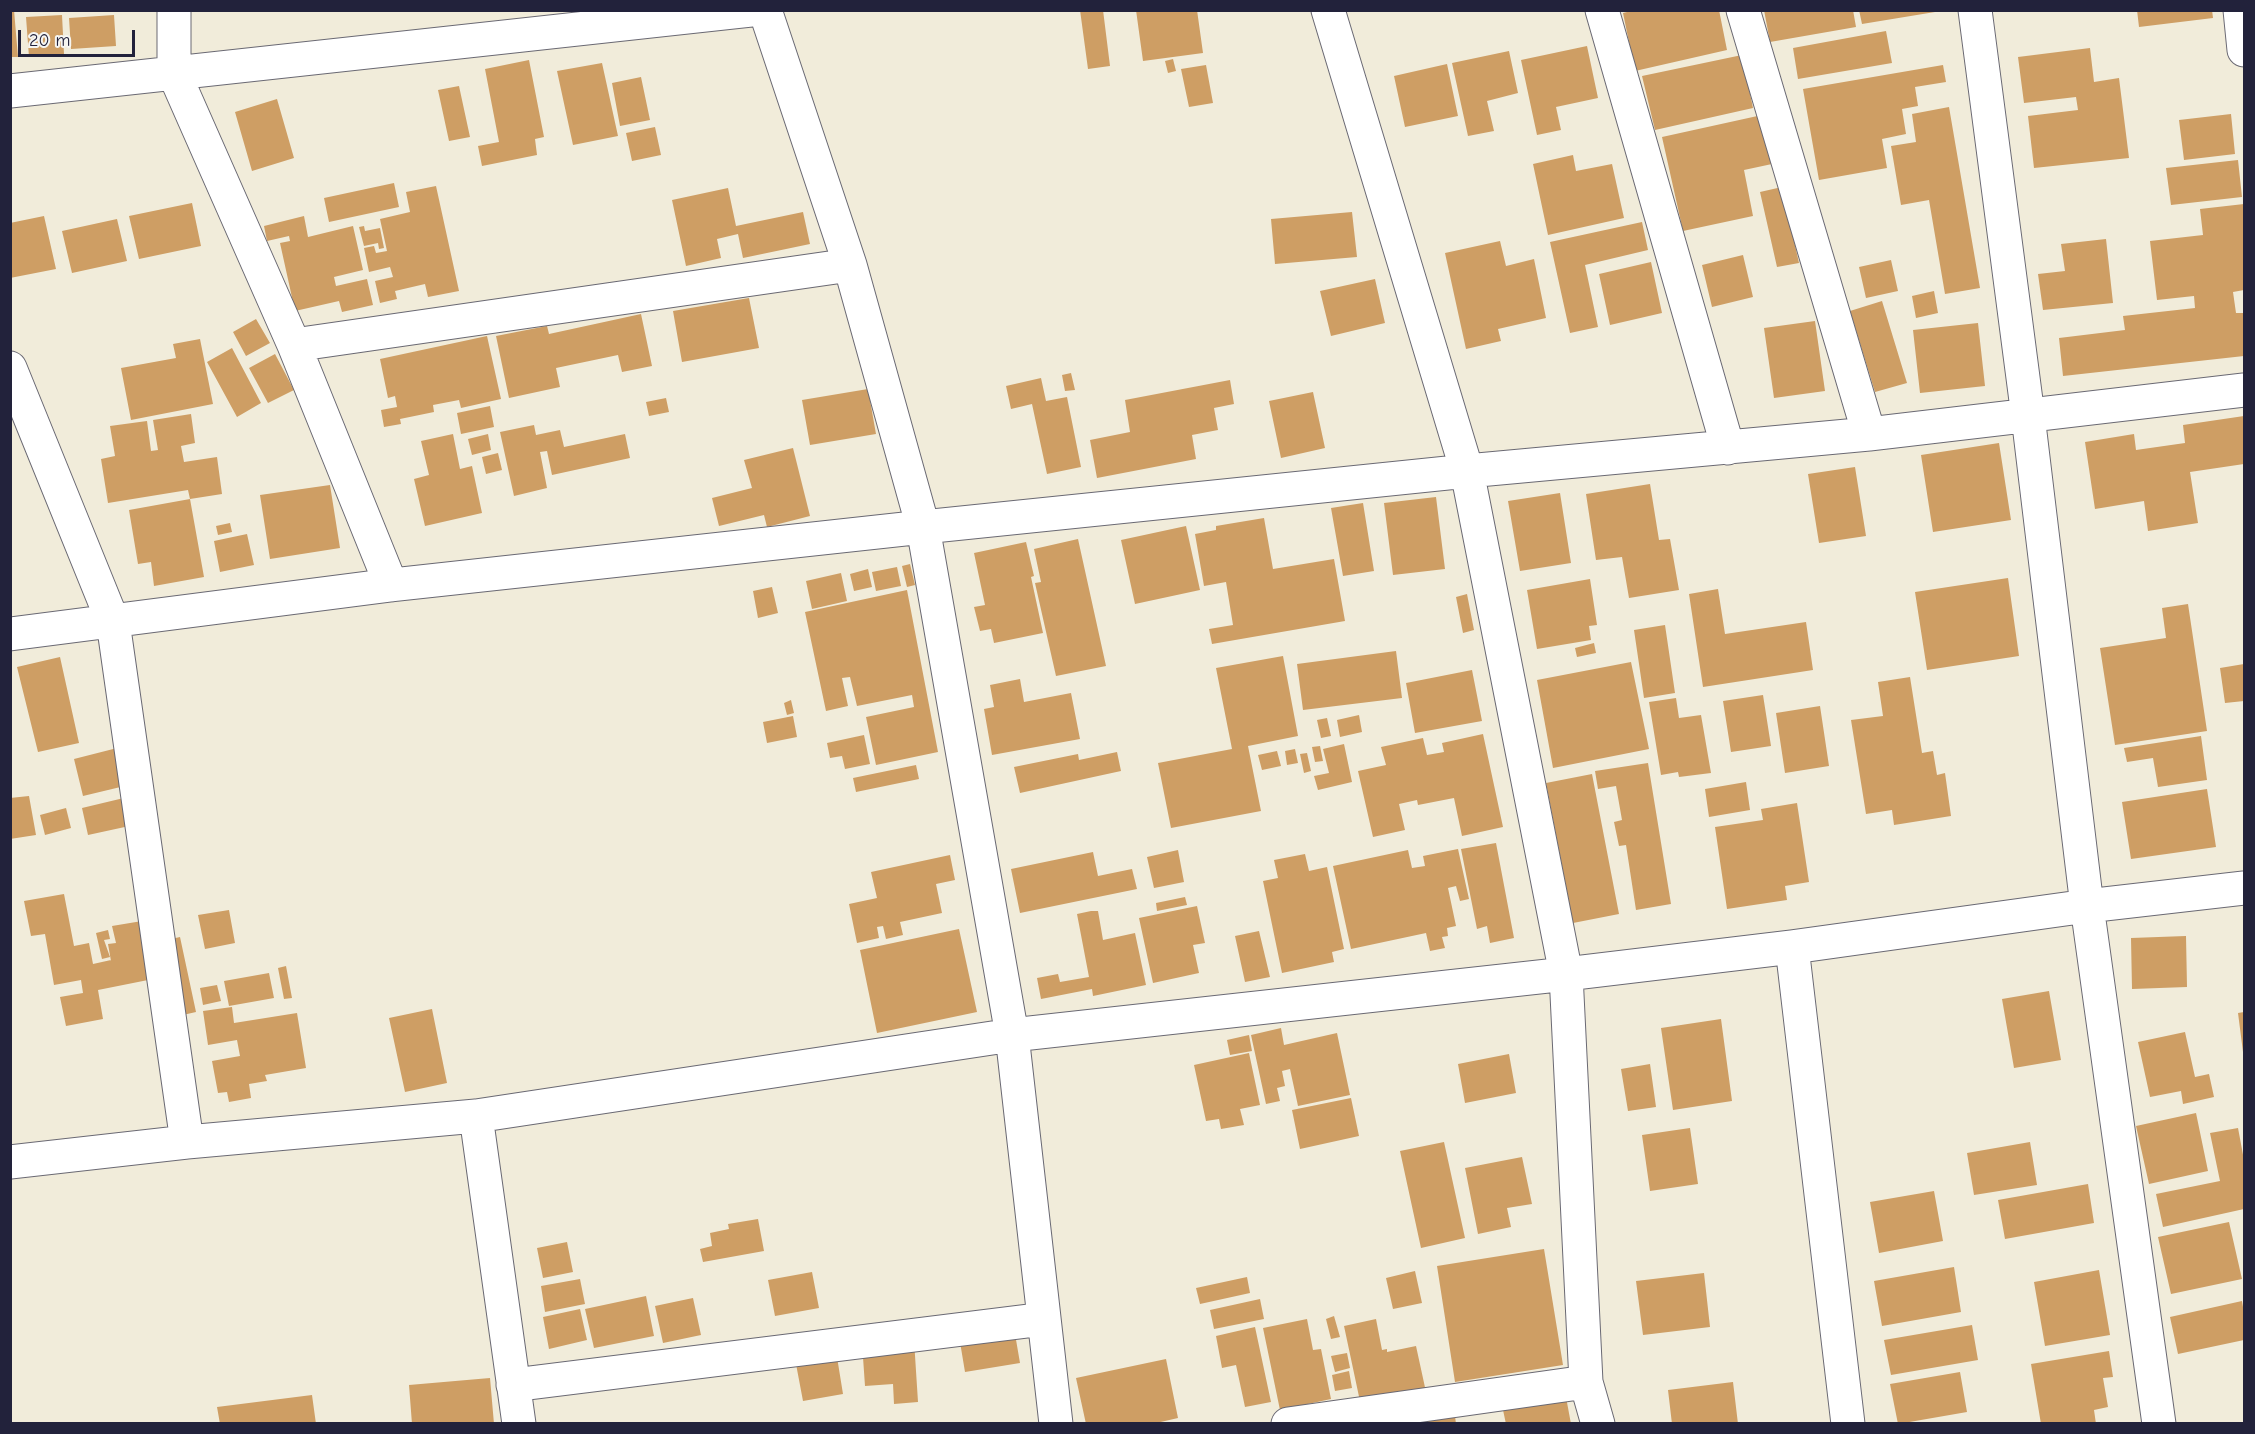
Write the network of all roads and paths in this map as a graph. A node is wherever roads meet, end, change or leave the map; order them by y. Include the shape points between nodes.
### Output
1 (174, 10) edge
2 (751, 10) edge
3 (765, 10) edge
4 (1328, 10) edge
5 (1602, 10) edge
6 (1743, 10) edge
7 (1976, 10) edge
8 (2240, 10) edge
9 (2244, 50) edge
10 (174, 73) junction
11 (10, 91) edge
12 (850, 265) junction
13 (294, 345) junction
14 (10, 368) edge
15 (2244, 390) edge
16 (2028, 416) junction
17 (1869, 434) junction
18 (1728, 448) junction
19 (1467, 471) junction
20 (923, 526) junction
21 (391, 585) junction
22 (113, 622) junction
23 (10, 634) edge
24 (2244, 888) edge
25 (2087, 906) junction
26 (1792, 947) junction
27 (1566, 974) junction
28 (1012, 1035) junction
29 (476, 1116) junction
30 (187, 1142) junction
31 (10, 1162) edge
32 (1044, 1319) junction
33 (1586, 1382) junction
34 (513, 1385) junction
35 (519, 1424) edge
36 (1056, 1424) edge
37 (1288, 1424) edge
38 (1598, 1424) edge
39 (1848, 1424) edge
40 (2159, 1424) edge

1 - 10 street
2 - 10 street
3 - 12 street
4 - 19 street
5 - 18 street
6 - 17 street
7 - 16 street
8 - 9 street
10 - 11 street
10 - 13 street
12 - 13 street
12 - 20 street
13 - 21 street
14 - 22 street
15 - 16 street
16 - 17 street
16 - 25 street
17 - 18 street
18 - 19 street
19 - 20 street
19 - 27 street
20 - 21 street
20 - 28 street
21 - 22 street
22 - 23 street
22 - 30 street
24 - 25 street
25 - 26 street
25 - 40 street
26 - 27 street
26 - 39 street
27 - 28 street
27 - 33 street
28 - 29 street
28 - 32 street
29 - 30 street
29 - 34 street
30 - 31 street
32 - 34 street
32 - 36 street
33 - 37 street
33 - 38 street
34 - 35 street

